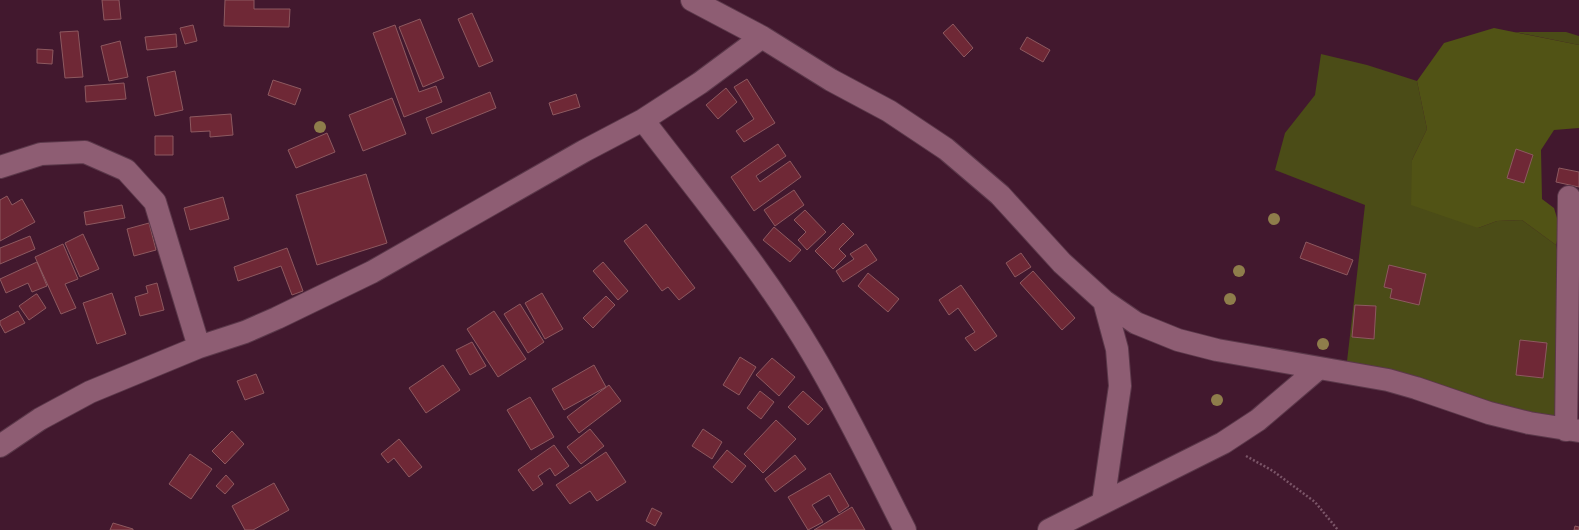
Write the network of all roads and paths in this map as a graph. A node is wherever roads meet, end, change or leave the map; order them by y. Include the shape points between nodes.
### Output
1 (692, 0) edge
2 (762, 37) junction
3 (643, 120) junction
4 (0, 167) edge
5 (1569, 197) dead end
6 (1104, 301) junction
7 (199, 347) junction
8 (1319, 368) junction
9 (1572, 431) edge
10 (1223, 443) junction
11 (0, 446) edge
12 (1103, 503) junction
13 (905, 530) edge
14 (1049, 530) edge
15 (1338, 530) edge

1 - 2 street
2 - 3 street via 700,83
2 - 6 street via 831,80 889,111 946,149 1000,195 1062,263
3 - 7 street via 372,272 245,332
3 - 13 street via 772,291 808,346 855,430
4 - 7 street via 41,154 85,152 126,170 155,202
5 - 9 street
6 - 8 street via 1136,323 1178,340 1217,350
6 - 12 street via 1117,350 1120,386
7 - 11 street via 90,392 40,419
8 - 9 street via 1388,380 1490,413
8 - 10 street via 1258,420
10 - 12 street
10 - 15 path via 1273,471 1315,502
12 - 14 street

